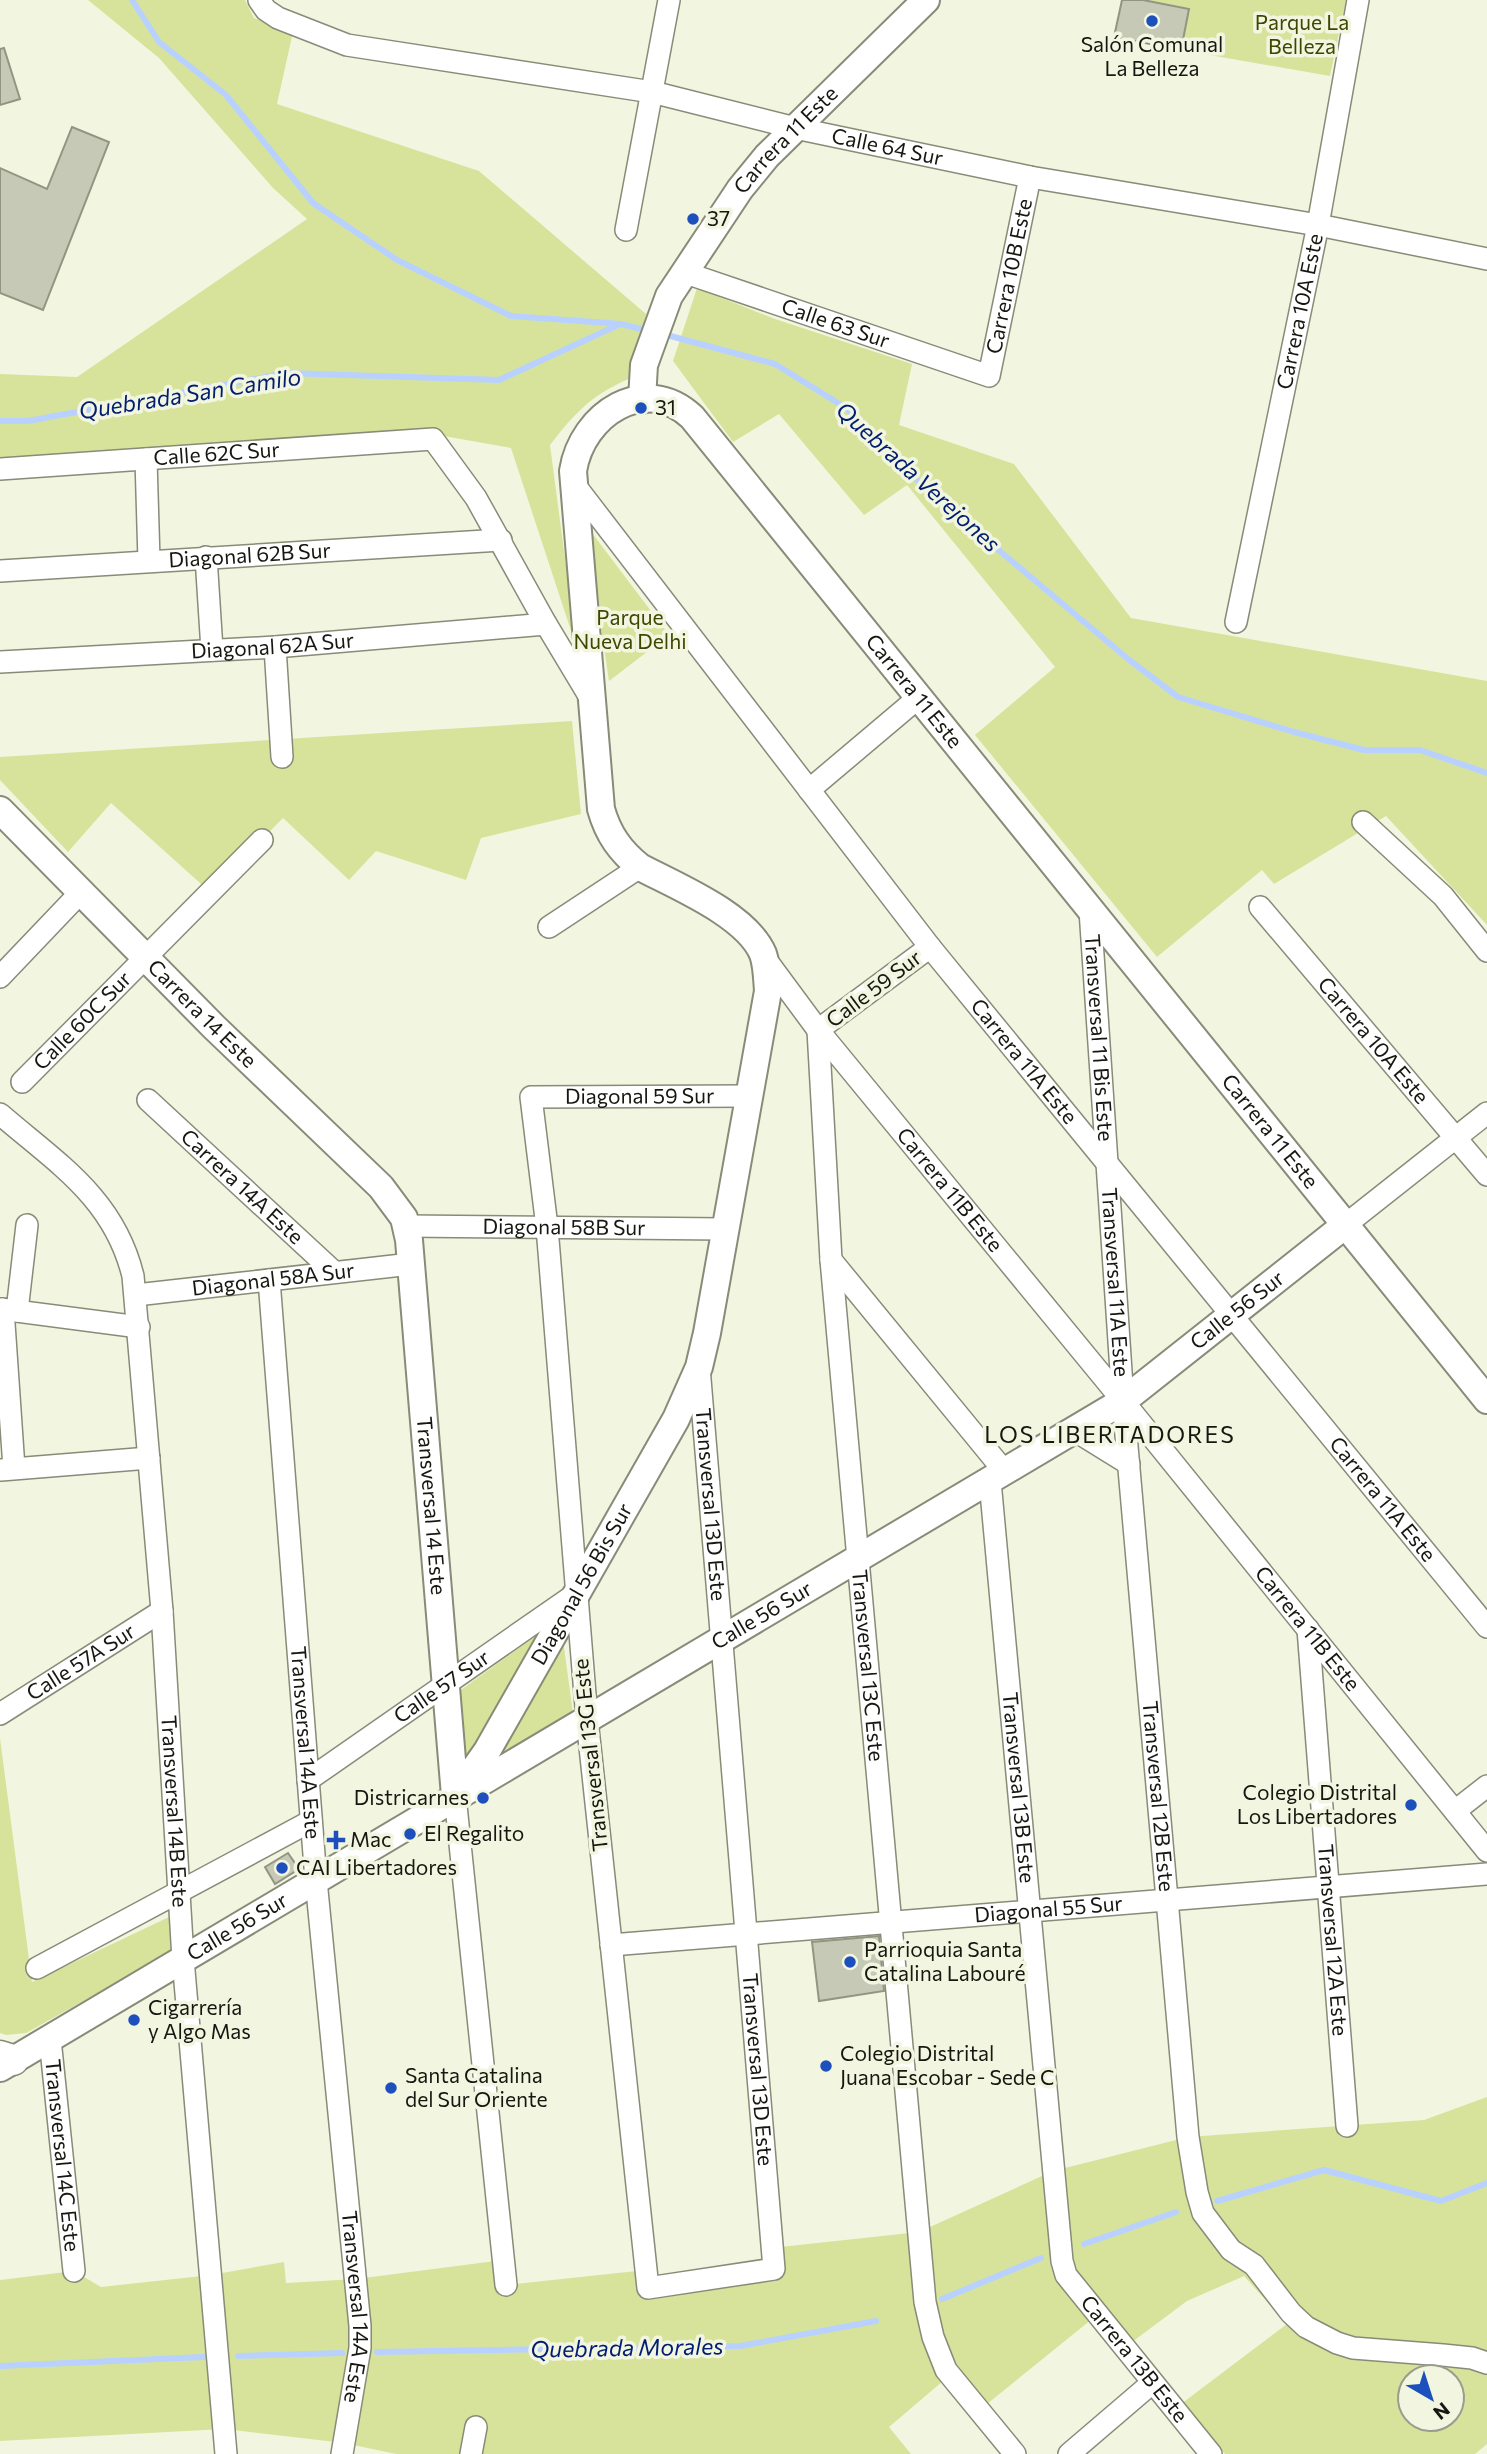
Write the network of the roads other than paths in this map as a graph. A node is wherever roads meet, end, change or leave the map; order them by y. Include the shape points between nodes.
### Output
1 (259, 0) edge
2 (669, 0) edge
3 (926, 0) edge
4 (1359, 0) edge
5 (652, 92) junction
6 (795, 128) junction
7 (1030, 177) junction
8 (1318, 225) junction
9 (626, 230) dead end
10 (1487, 259) edge
11 (684, 272) junction
12 (989, 376) joint
13 (642, 400) junction
14 (146, 459) junction
15 (0, 469) edge
16 (574, 484) junction
17 (501, 540) junction
18 (206, 557) junction
19 (149, 561) junction
20 (0, 571) edge
21 (1236, 622) dead end
22 (545, 624) junction
23 (275, 647) junction
24 (212, 650) junction
25 (0, 662) edge
26 (918, 698) junction
27 (592, 701) junction
28 (282, 757) dead end
29 (809, 790) junction
30 (0, 810) edge
31 (1363, 821) dead end
32 (262, 840) dead end
33 (640, 867) junction
34 (81, 892) junction
35 (1260, 907) dead end
36 (1090, 910) junction
37 (549, 927) dead end
38 (930, 947) junction
39 (1487, 951) edge
40 (763, 955) junction
41 (145, 957) junction
42 (0, 977) edge
43 (818, 1030) junction
44 (22, 1082) dead end
45 (749, 1096) junction
46 (531, 1097) joint
47 (148, 1100) dead end
48 (1487, 1113) edge
49 (0, 1114) edge
50 (1456, 1137) junction
51 (1107, 1163) junction
52 (1487, 1175) edge
53 (405, 1222) junction
54 (27, 1225) dead end
55 (1344, 1226) junction
56 (547, 1227) junction
57 (725, 1229) junction
58 (831, 1260) junction
59 (411, 1264) junction
60 (334, 1272) junction
61 (269, 1280) junction
62 (136, 1295) junction
63 (6, 1310) edge
64 (1232, 1314) junction
65 (139, 1327) junction
66 (699, 1367) junction
67 (1487, 1400) edge
68 (1123, 1401) junction
69 (1074, 1430) junction
70 (149, 1458) junction
71 (1129, 1464) junction
72 (7, 1469) edge
73 (998, 1477) junction
74 (857, 1560) junction
75 (576, 1594) junction
76 (162, 1611) junction
77 (1487, 1627) edge
78 (1308, 1629) junction
79 (721, 1640) junction
80 (444, 1685) junction
81 (0, 1714) edge
82 (587, 1719) junction
83 (308, 1780) junction
84 (1487, 1786) edge
85 (455, 1796) junction
86 (1455, 1811) junction
87 (311, 1821) junction
88 (1487, 1850) edge
89 (1487, 1874) edge
90 (316, 1880) junction
91 (1328, 1886) junction
92 (178, 1892) junction
93 (1167, 1900) junction
94 (1029, 1911) junction
95 (890, 1922) junction
96 (745, 1934) junction
97 (611, 1945) junction
98 (183, 1959) junction
99 (37, 1968) dead end
100 (50, 2039) junction
101 (4, 2062) edge
102 (1347, 2126) dead end
103 (1062, 2261) joint
104 (74, 2271) dead end
105 (506, 2285) dead end
106 (648, 2288) joint
107 (1487, 2363) edge
108 (1152, 2383) junction
109 (476, 2427) dead end
110 (226, 2454) edge
111 (342, 2454) edge
112 (471, 2454) edge
113 (1015, 2454) edge
114 (1069, 2454) edge
115 (1211, 2454) edge

1 - 5 street, Calle 64 Sur via 278,18 347,45
2 - 5 street
3 - 6 street, Carrera 11 Este
4 - 8 street, Carrera 10A Este
5 - 6 street, Calle 64 Sur
5 - 9 street
6 - 7 street, Calle 64 Sur
6 - 11 street, Carrera 11 Este via 740,189
7 - 8 street, Calle 64 Sur
7 - 12 street, Carrera 10B Este
8 - 10 street, Calle 64 Sur
8 - 21 street, Carrera 10A Este
11 - 12 street, Calle 63 Sur
11 - 13 street, Carrera 11 Este via 649,347
13 - 16 street via 623,404 592,425 579,447
13 - 26 street, Carrera 11 Este via 673,403 692,417
14 - 15 street, Calle 62C Sur
14 - 17 street, Calle 62C Sur via 433,439
14 - 19 street
16 - 27 street, Carrera 11B Este
16 - 29 street, Carrera 11A Este
17 - 18 street, Diagonal 62B Sur
17 - 22 street
18 - 19 street, Diagonal 62B Sur
18 - 24 street
19 - 20 street, Diagonal 62B Sur
22 - 23 street, Diagonal 62A Sur
22 - 27 street
23 - 24 street, Diagonal 62A Sur
23 - 28 street
24 - 25 street, Diagonal 62A Sur
26 - 29 street
26 - 36 street, Carrera 11 Este
27 - 33 street, Carrera 11B Este via 601,809 619,847
29 - 38 street, Carrera 11A Este
30 - 34 street, Carrera 14 Este
31 - 39 street via 1443,896
32 - 41 street, Calle 60C Sur
33 - 37 street
33 - 40 street, Carrera 11B Este via 730,916 747,929
34 - 41 street, Carrera 14 Este
34 - 42 street
35 - 50 street, Carrera 10A Este
36 - 51 street, Transversal 11 Bis Este
36 - 55 street, Carrera 11 Este
38 - 43 street, Calle 59 Sur
38 - 51 street, Carrera 11A Este
40 - 43 street, Carrera 11B Este
40 - 45 street, Transversal 13D Este via 768,991
41 - 44 street, Calle 60C Sur
41 - 53 street, Carrera 14 Este via 381,1187
43 - 58 street, Transversal 13C Este
43 - 68 street, Carrera 11B Este
45 - 46 street, Diagonal 59 Sur
45 - 57 street, Transversal 13D Este
46 - 56 street, Transversal 13G Este
47 - 60 street, Carrera 14A Este
48 - 50 street, Calle 56 Sur
49 - 62 street, Transversal 14B Este via 102,1206 122,1239
50 - 52 street, Carrera 10A Este
50 - 55 street, Calle 56 Sur
51 - 64 street, Carrera 11A Este
51 - 68 street, Transversal 11A Este
53 - 56 street, Diagonal 58B Sur
53 - 59 street, Transversal 14 Este
54 - 63 street
55 - 64 street, Calle 56 Sur
55 - 67 street, Carrera 11 Este
56 - 57 street, Diagonal 58B Sur
56 - 75 street, Transversal 13G Este
57 - 66 street, Transversal 13D Este
58 - 73 street
58 - 74 street, Transversal 13C Este
59 - 60 street, Diagonal 58A Sur
59 - 80 street, Transversal 14 Este
60 - 61 street, Diagonal 58A Sur
61 - 62 street, Diagonal 58A Sur
61 - 83 street, Transversal 14A Este
62 - 65 street, Transversal 14B Este
63 - 65 street
63 - 72 street
64 - 68 street, Calle 56 Sur
64 - 77 street, Carrera 11A Este
65 - 70 street, Transversal 14B Este
66 - 75 street, Diagonal 56 Bis Sur via 676,1419
66 - 79 street, Transversal 13D Este
68 - 69 street, Calle 56 Sur
68 - 71 street, Transversal 12B Este
68 - 78 street, Carrera 11B Este
69 - 71 street
69 - 73 street, Calle 56 Sur
70 - 72 street
70 - 76 street, Transversal 14B Este
71 - 93 street, Transversal 12B Este
73 - 74 street, Calle 56 Sur
73 - 94 street, Transversal 13B Este
74 - 79 street, Calle 56 Sur
74 - 95 street, Transversal 13C Este
75 - 80 street, Calle 57 Sur
75 - 82 street, Transversal 13G Este
75 - 85 street, Diagonal 56 Bis Sur via 487,1751
76 - 81 street, Calle 57A Sur
76 - 92 street, Transversal 14B Este
78 - 86 street, Carrera 11B Este
78 - 91 street, Transversal 12A Este
79 - 82 street, Calle 56 Sur
79 - 96 street, Transversal 13D Este
80 - 83 street, Calle 57 Sur
80 - 85 street, Transversal 14 Este
82 - 85 street, Calle 56 Sur
82 - 97 street, Transversal 13G Este
83 - 87 street, Transversal 14A Este
84 - 86 street
85 - 90 street, Calle 56 Sur
85 - 105 street
86 - 88 street, Carrera 11B Este
87 - 90 street, Transversal 14A Este
87 - 92 street
89 - 91 street, Diagonal 55 Sur
90 - 98 street, Calle 56 Sur
90 - 111 street, Transversal 14A Este via 360,2326
91 - 93 street, Diagonal 55 Sur
91 - 102 street, Transversal 12A Este
92 - 98 street, Transversal 14B Este
92 - 99 street
93 - 94 street, Diagonal 55 Sur
93 - 107 street, Transversal 12B Este via 1188,2137 1203,2213 1231,2250 1254,2265 1291,2313 1317,2334 1353,2348
94 - 95 street, Diagonal 55 Sur
94 - 103 street, Transversal 13B Este
95 - 96 street, Diagonal 55 Sur
95 - 113 street, Transversal 13C Este via 925,2302 933,2337 946,2370
96 - 97 street, Diagonal 55 Sur
96 - 106 street, Transversal 13D Este via 774,2270
97 - 106 street, Transversal 13G Este
98 - 100 street, Calle 56 Sur
98 - 110 street, Transversal 14B Este
100 - 101 street, Calle 56 Sur
100 - 104 street, Transversal 14C Este
103 - 108 street, Carrera 13B Este via 1066,2275
108 - 114 street
108 - 115 street, Carrera 13B Este
109 - 112 street

